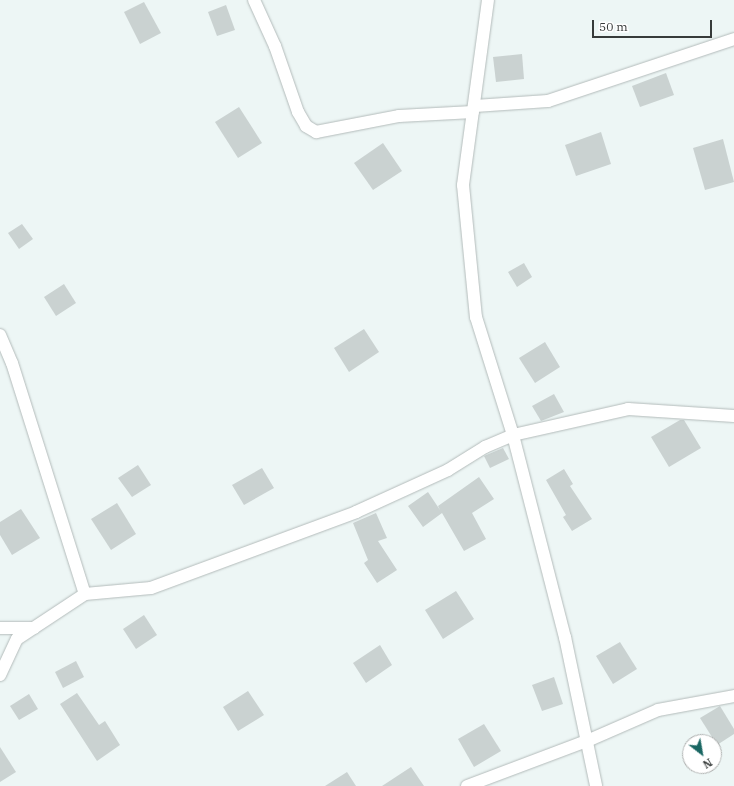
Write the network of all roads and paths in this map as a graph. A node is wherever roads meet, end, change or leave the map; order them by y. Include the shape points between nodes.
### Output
1 (488, 0) edge
2 (257, 6) edge
3 (734, 39) edge
4 (474, 109) junction
5 (0, 335) edge
6 (734, 416) edge
7 (513, 435) junction
8 (85, 594) junction
9 (0, 628) edge
10 (34, 628) junction
11 (0, 675) edge
12 (734, 696) edge
13 (587, 741) junction
14 (467, 786) edge
15 (596, 786) edge

1 - 4 street
2 - 4 street via 298,112 306,126 316,132 399,116
3 - 4 street via 548,102
4 - 7 street via 463,185 476,317
5 - 8 street via 12,362
6 - 7 street via 628,409
7 - 8 street via 485,447 448,470 356,512 151,588
7 - 13 street via 564,637
8 - 10 street
9 - 10 street
10 - 11 street via 17,639
12 - 13 street via 658,710
13 - 14 street
13 - 15 street

